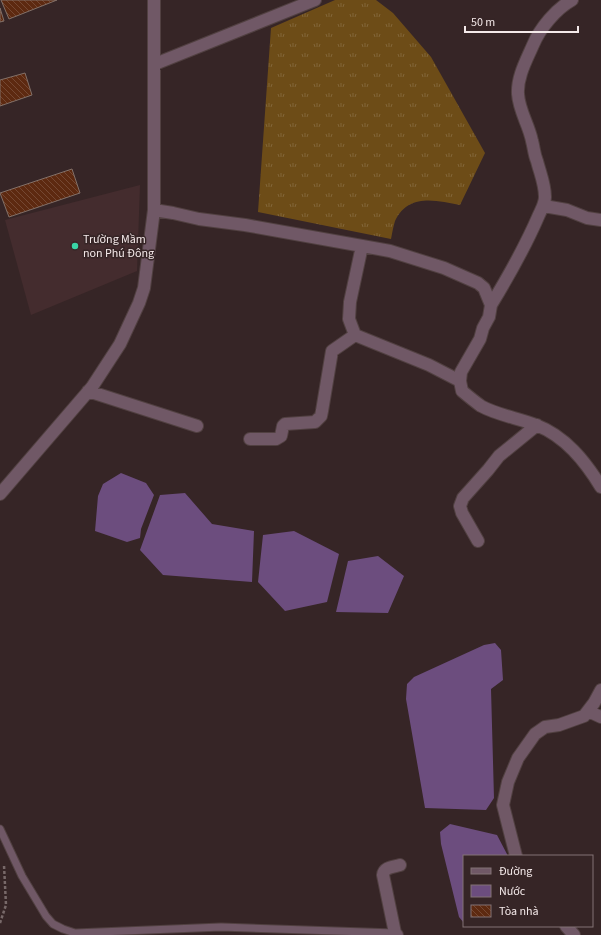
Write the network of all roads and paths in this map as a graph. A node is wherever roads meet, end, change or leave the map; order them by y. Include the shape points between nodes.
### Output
1 (154, 0) edge
2 (314, 0) edge
3 (572, 0) edge
4 (155, 64) junction
5 (544, 206) junction
6 (154, 210) junction
7 (601, 220) edge
8 (362, 246) junction
9 (491, 305) junction
10 (355, 335) junction
11 (460, 381) junction
12 (88, 391) junction
13 (537, 425) junction
14 (197, 426) dead end
15 (250, 439) dead end
16 (601, 487) edge
17 (0, 494) edge
18 (478, 541) dead end
19 (601, 690) edge
20 (588, 711) junction
21 (601, 717) edge
22 (0, 829) edge
23 (516, 855) edge
24 (3, 861) dead end
25 (400, 865) dead end
26 (0, 923) edge
27 (567, 927) edge
28 (396, 934) edge
29 (574, 935) edge

1 - 4 street
2 - 4 street
3 - 5 street via 561,6 535,40 522,67 518,94 542,176 546,198
4 - 6 street
5 - 7 street
5 - 9 street via 508,278
6 - 8 street
6 - 12 street via 144,288 139,303 120,344
8 - 9 street via 390,251 444,268 478,283 484,288
8 - 10 street via 350,302 349,319
9 - 11 street via 489,317 461,372
10 - 11 street via 429,365
10 - 15 street via 332,351 322,411 318,420 284,424 281,436 276,439
11 - 13 street via 462,391 482,406
12 - 14 street
12 - 17 street
13 - 16 street via 573,450
13 - 18 street via 499,456 463,498 460,506 462,513
19 - 20 street
20 - 21 street
20 - 23 street via 580,718 545,727 535,734 518,758 508,782 503,805
22 - 28 lane via 22,876 46,916 53,924 75,933 221,927
24 - 26 path via 6,905
25 - 28 street via 386,869 383,875
27 - 29 street

